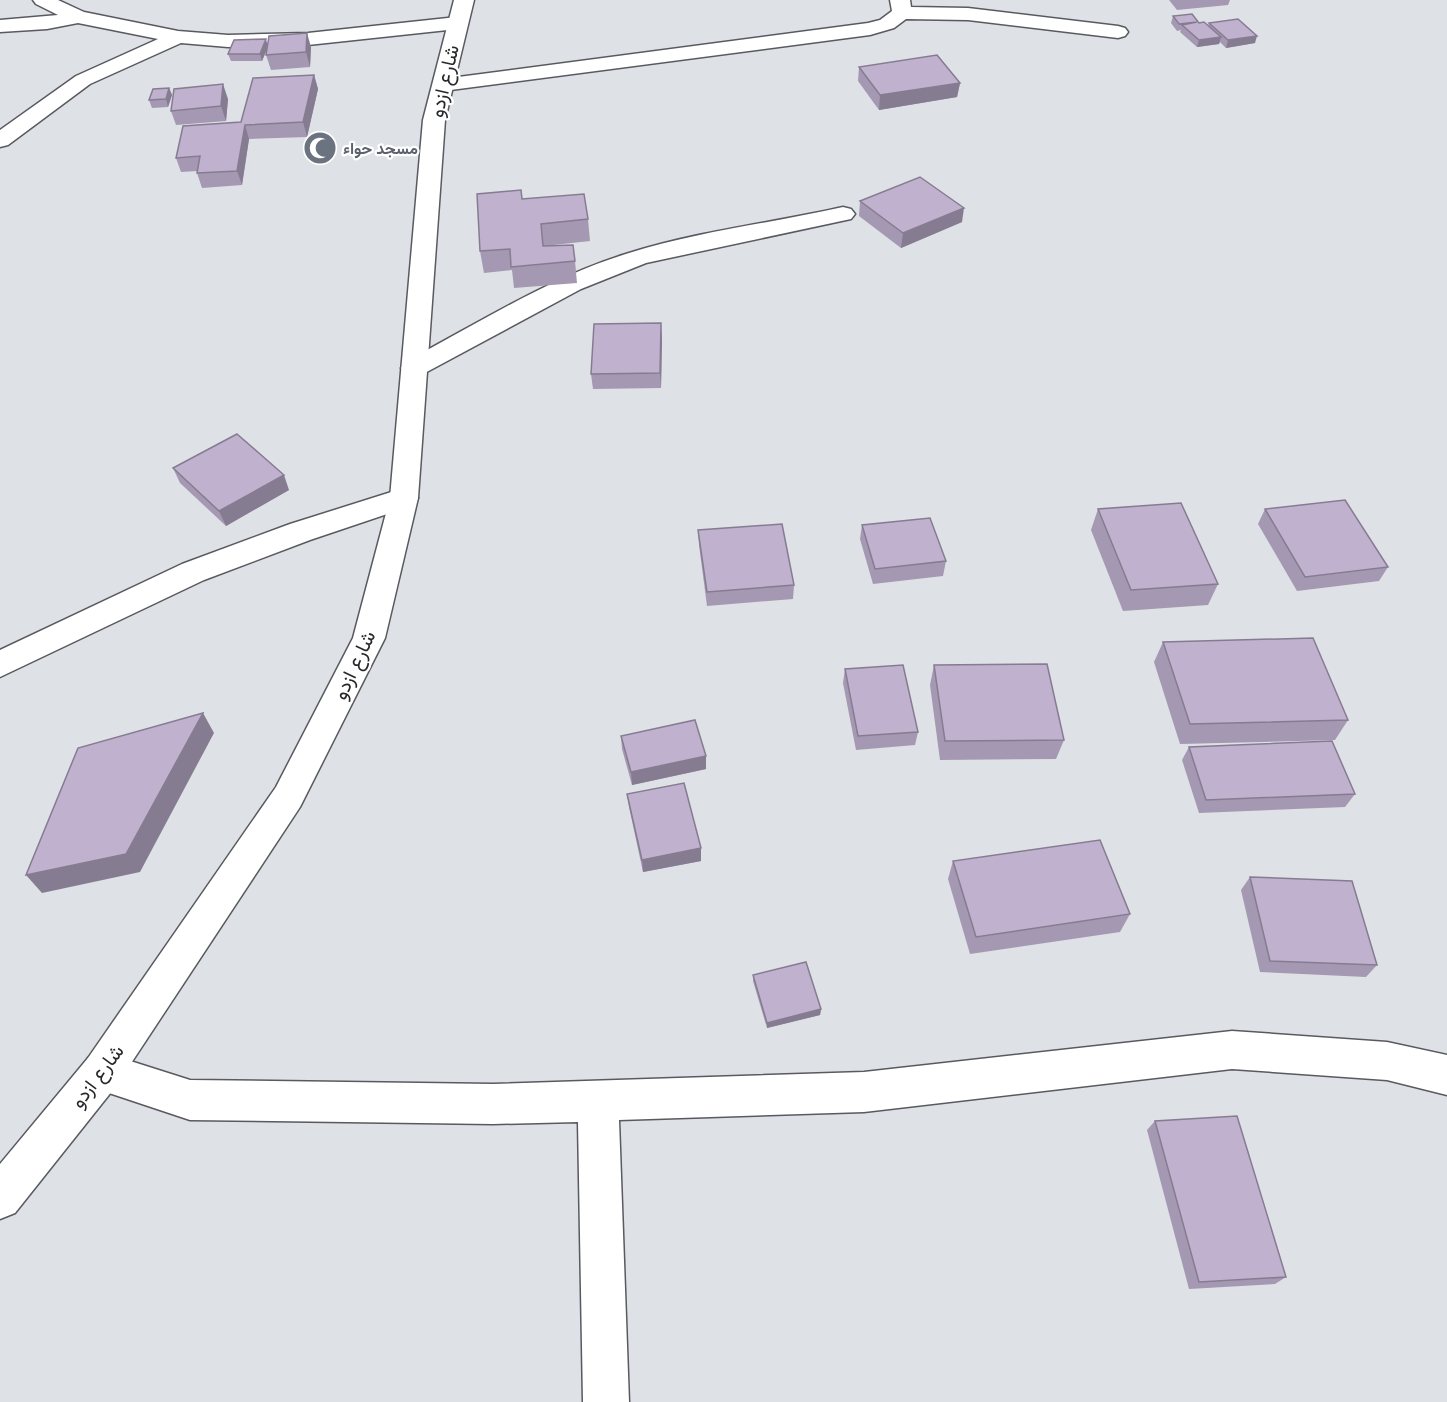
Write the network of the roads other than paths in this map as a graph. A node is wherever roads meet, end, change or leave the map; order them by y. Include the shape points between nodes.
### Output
1 (43, 0) edge
2 (901, 7) edge
3 (460, 11) edge
4 (78, 17) junction
5 (0, 26) edge
6 (1118, 32) dead end
7 (178, 37) junction
8 (443, 85) junction
9 (0, 140) edge
10 (843, 214) dead end
11 (414, 368) junction
12 (404, 498) junction
13 (0, 664) edge
14 (102, 1072) junction
15 (1447, 1075) edge
16 (598, 1100) junction
17 (0, 1198) edge
18 (606, 1402) edge

1 - 4 street
2 - 6 street
2 - 8 street via 887,24 870,29
3 - 7 street via 308,39 228,41
3 - 8 street, شارع ازدو
4 - 5 street
4 - 7 street
7 - 9 street via 83,80
8 - 11 street, شارع ازدو via 434,120
10 - 11 street via 637,258 572,284
11 - 12 street, شارع ازدو
12 - 13 street via 193,572
12 - 14 street, شارع ازدو via 369,638 288,796
14 - 16 street via 190,1100 470,1104
14 - 17 street, شارع ازدو
15 - 16 street via 1387,1061 1232,1050 864,1092
16 - 18 street

